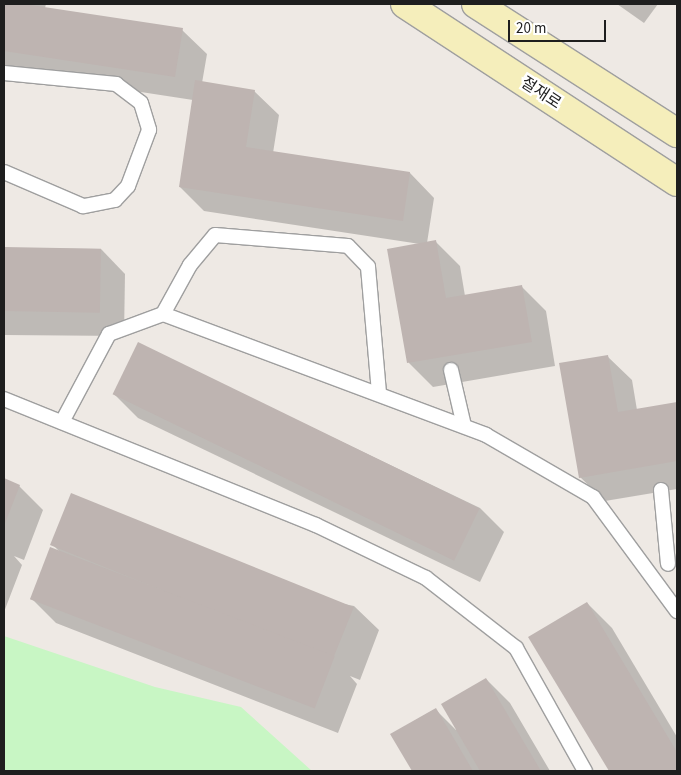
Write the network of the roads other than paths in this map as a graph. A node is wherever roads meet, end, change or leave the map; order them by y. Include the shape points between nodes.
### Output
1 (405, 4) edge
2 (476, 4) edge
3 (4, 74) edge
4 (677, 133) edge
5 (4, 172) edge
6 (677, 182) edge
7 (164, 314) junction
8 (450, 370) dead end
9 (379, 393) junction
10 (4, 399) edge
11 (62, 422) junction
12 (464, 426) junction
13 (661, 490) dead end
14 (672, 563) edge
15 (645, 567) junction
16 (677, 611) edge
17 (585, 771) edge

1 - 6 street, 절재로
2 - 4 street
3 - 5 lane via 116,84 141,103 149,130 128,186 115,200 83,206
7 - 9 lane
7 - 9 lane via 190,265 215,235 348,246 368,268
7 - 11 lane via 109,334
8 - 12 lane
9 - 12 lane
10 - 11 lane
11 - 17 lane via 316,525 426,578 516,648
12 - 15 lane via 486,435 593,497
13 - 14 lane
14 - 15 lane
15 - 16 lane

